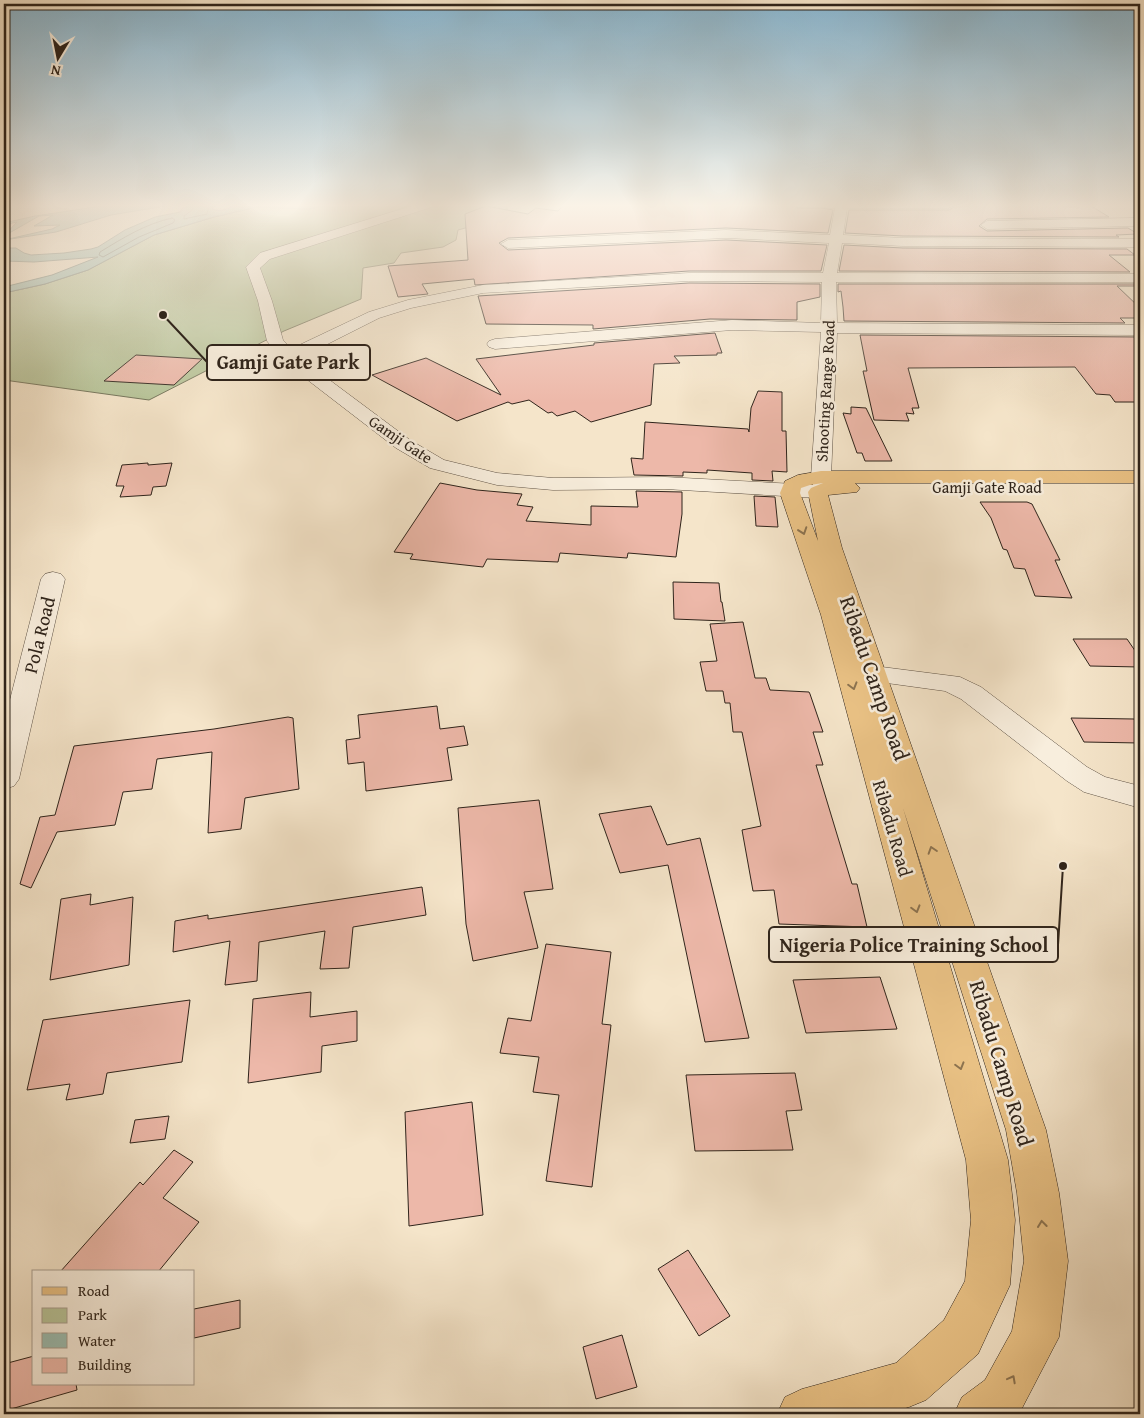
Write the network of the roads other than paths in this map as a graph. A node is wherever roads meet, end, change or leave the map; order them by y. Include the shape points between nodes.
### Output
1 (254, 270) edge
2 (830, 270) edge
3 (829, 278) junction
4 (1140, 278) edge
5 (829, 328) junction
6 (1140, 330) edge
7 (495, 344) dead end
8 (288, 357) junction
9 (1140, 476) edge
10 (818, 487) junction
11 (1140, 487) edge
12 (53, 579) dead end
13 (874, 674) junction
14 (8, 741) edge
15 (4, 779) edge
16 (1140, 797) edge
17 (802, 1414) edge
18 (979, 1414) edge

1 - 8 street, Gamji Gate via 266,301 275,341
2 - 3 street, Shooting Range Road
3 - 4 street
3 - 5 street, Shooting Range Road
3 - 8 street via 689,277 483,289 408,304 374,315
5 - 6 street
5 - 7 street via 732,325
5 - 10 street, Shooting Range Road
8 - 10 street, Gamji Gate via 404,444 438,464 497,479 553,484
9 - 10 main road
10 - 11 main road, Gamji Gate Road
10 - 13 main road, Ribadu Camp Road via 831,548
10 -> 17 main road, Ribadu Road via 833,615 987,1160 993,1220 987,1285 961,1337 909,1383
12 - 14 street, Pola Road
13 - 16 street via 951,683 971,693 1095,785
18 -> 13 main road, Ribadu Camp Road via 1002,1397 1035,1337 1046,1261 1038,1193 1026,1130
14 - 15 street, Pola Road

